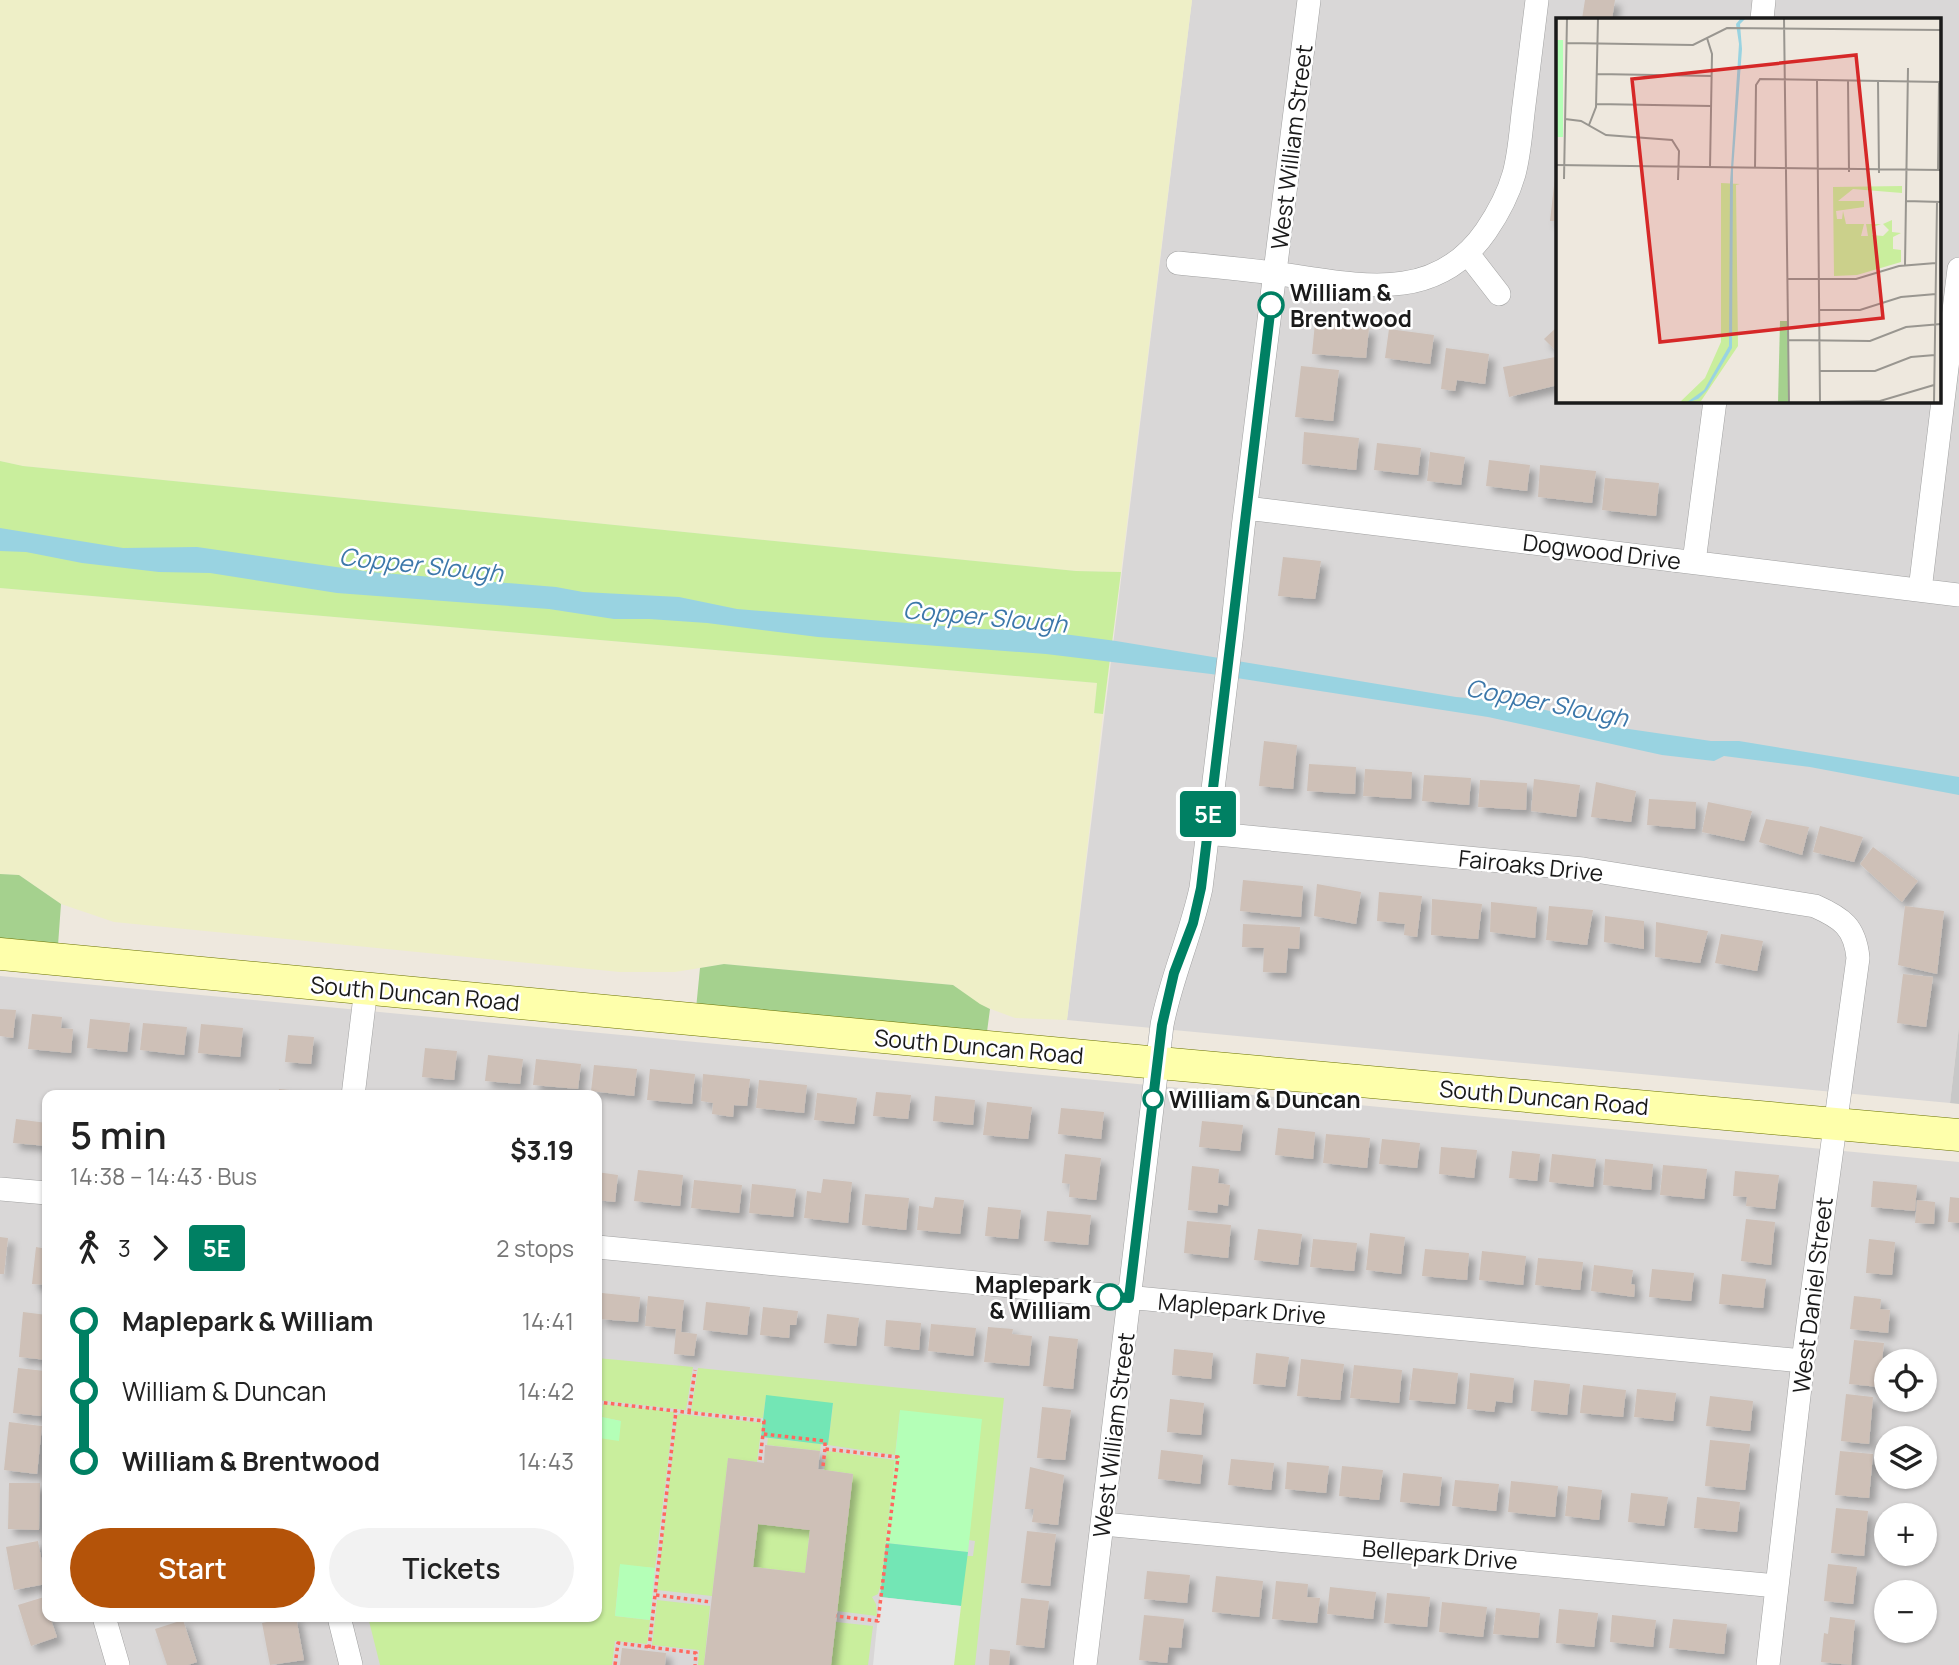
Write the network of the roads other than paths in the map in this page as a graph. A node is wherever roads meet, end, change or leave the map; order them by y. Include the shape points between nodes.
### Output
1 (1309, 0) edge
2 (1537, 0) edge
3 (1764, 0) edge
4 (1762, 18) edge
5 (1468, 254) junction
6 (1178, 263) dead end
7 (1959, 269) edge
8 (1275, 274) junction
9 (1499, 294) dead end
10 (1715, 402) edge
11 (1246, 508) junction
12 (1695, 562) junction
13 (1920, 590) junction
14 (1959, 595) edge
15 (1206, 834) junction
16 (1848, 927) joint
17 (0, 954) edge
18 (366, 988) junction
19 (1158, 1063) junction
20 (354, 1090) edge
21 (1835, 1123) junction
22 (1959, 1135) edge
23 (0, 1189) edge
24 (42, 1193) edge
25 (602, 1247) edge
26 (1129, 1298) junction
27 (1803, 1361) junction
28 (1103, 1524) junction
29 (1777, 1586) junction
30 (105, 1622) edge
31 (340, 1622) edge
32 (118, 1665) edge
33 (351, 1665) edge
34 (1085, 1665) edge
35 (1768, 1665) edge

1 - 8 street, West William Street
2 - 5 street via 1514,171 1506,199
3 - 4 street
5 - 8 street via 1439,274 1390,286
5 - 9 street
6 - 8 street
7 - 13 street
8 - 11 street, West William Street
10 - 12 street
11 - 12 street, Dogwood Drive
11 - 15 street, West William Street
12 - 13 street, Dogwood Drive
13 - 14 street, Dogwood Drive
15 - 16 street, Fairoaks Drive via 1583,869 1815,906
15 - 19 street, West William Street via 1193,923 1166,1005
16 - 21 street, West Daniel Street via 1858,958
17 - 18 main road, South Duncan Road
18 - 19 main road, South Duncan Road
18 - 20 street
19 - 21 main road, South Duncan Road
19 - 26 street, West William Street
21 - 22 main road, South Duncan Road
21 - 27 street, West Daniel Street
23 - 24 street
25 - 26 street, Maplepark Drive
26 - 27 street, Maplepark Drive
26 - 28 street, West William Street
27 - 29 street, West Daniel Street
28 - 29 street, Bellepark Drive
28 - 34 street, West William Street
29 - 35 street, West Daniel Street
30 - 32 street
31 - 33 street

